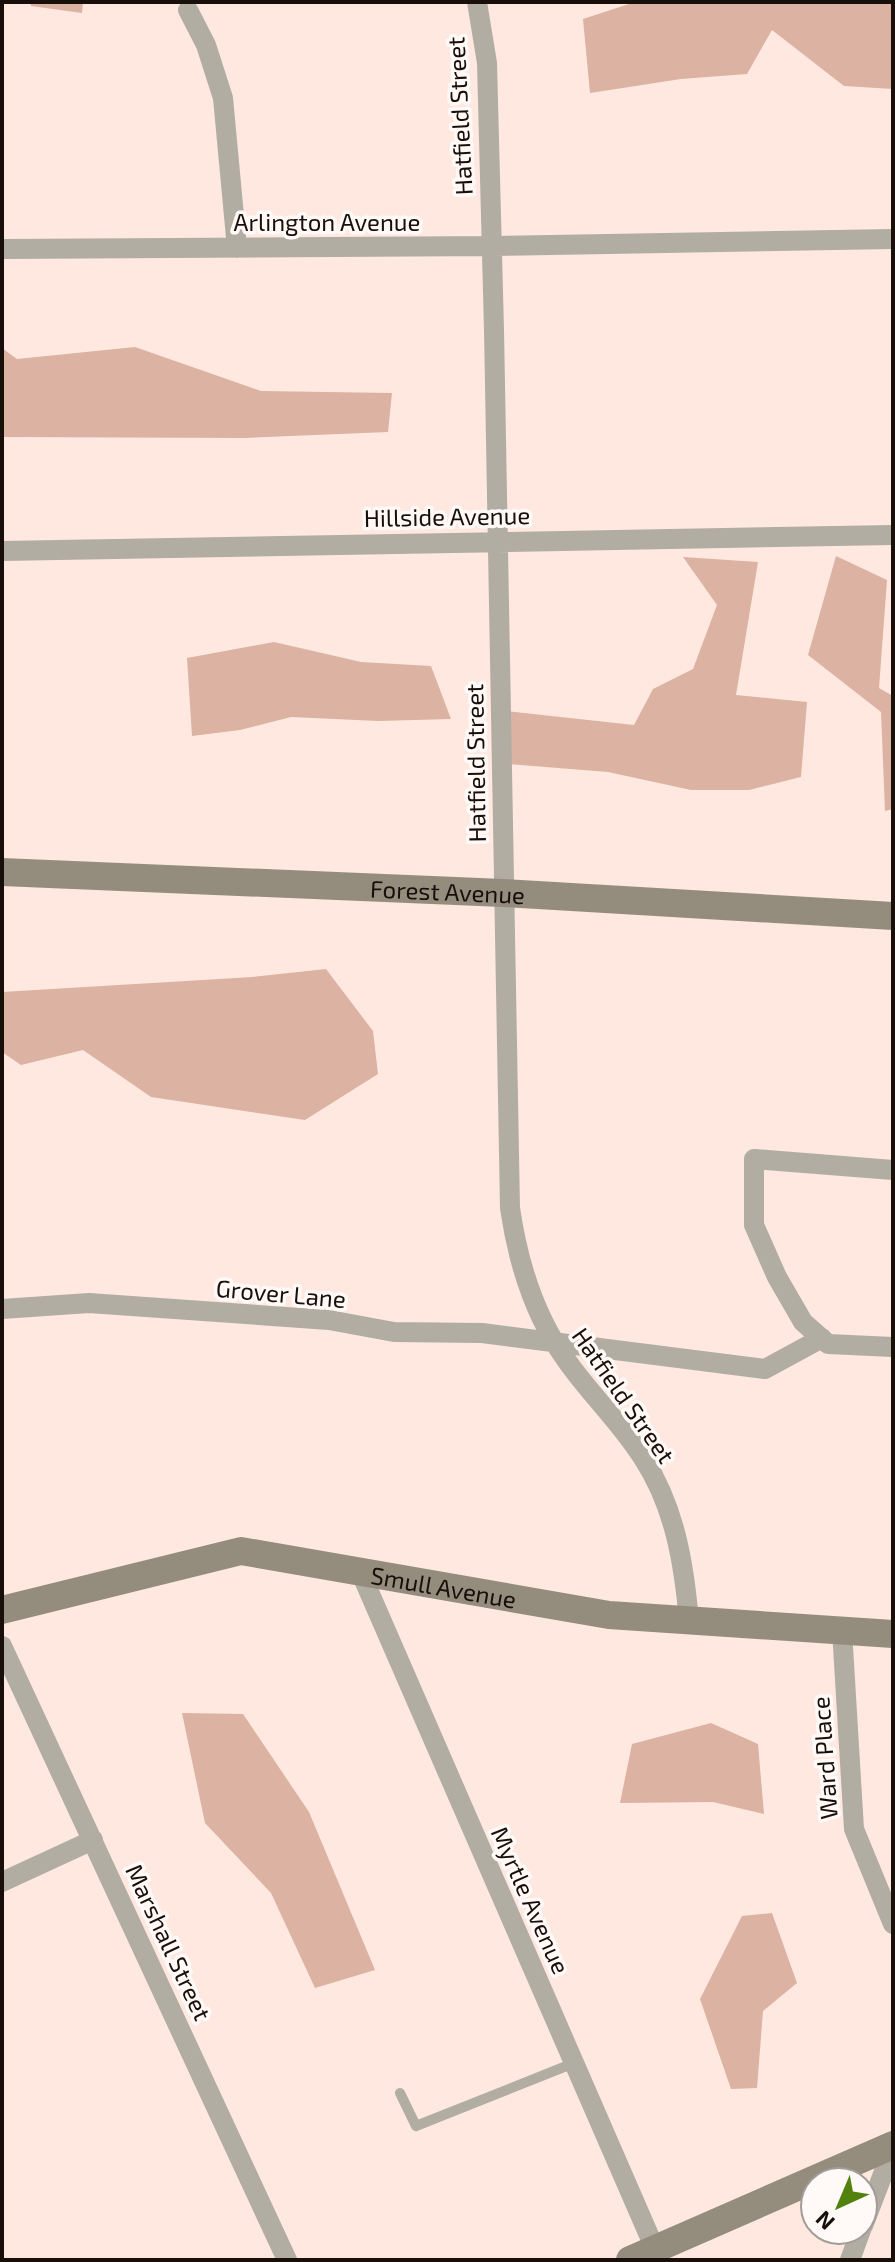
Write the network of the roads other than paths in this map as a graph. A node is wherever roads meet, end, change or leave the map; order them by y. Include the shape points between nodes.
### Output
1 (477, 2) edge
2 (188, 10) dead end
3 (893, 239) edge
4 (492, 246) junction
5 (237, 248) junction
6 (2, 249) edge
7 (893, 535) edge
8 (497, 541) junction
9 (2, 551) edge
10 (2, 872) edge
11 (503, 893) junction
12 (893, 916) edge
13 (893, 1170) edge
14 (2, 1309) edge
15 (822, 1338) junction
16 (554, 1342) junction
17 (893, 1347) edge
18 (360, 1571) junction
19 (2, 1610) edge
20 (689, 1621) junction
21 (842, 1630) junction
22 (893, 1634) edge
23 (2, 1646) edge
24 (93, 1840) junction
25 (2, 1882) edge
26 (893, 1924) edge
27 (574, 2063) junction
28 (400, 2093) dead end
29 (893, 2146) edge
30 (879, 2183) edge
31 (642, 2254) edge
32 (287, 2260) edge

1 - 4 street, Hatfield Street via 487,63
2 - 5 street via 223,98
3 - 4 street, Arlington Avenue
4 - 5 street, Arlington Avenue
4 - 8 street, Hatfield Street
5 - 6 street, Arlington Avenue
7 - 8 street, Hillside Avenue
8 - 9 street, Hillside Avenue
8 - 11 street, Hatfield Street
10 - 11 street, Forest Avenue
11 - 12 street, Forest Avenue
11 - 16 street, Hatfield Street via 510,1208 525,1277
13 - 15 street via 754,1159 754,1225 803,1322
14 - 16 street, Grover Lane via 89,1303
15 - 16 street, Grover Lane via 765,1369
15 - 17 street via 828,1344
16 - 20 street, Hatfield Street via 649,1470 675,1531
18 - 19 street, Smull Avenue via 241,1551
18 - 20 street, Smull Avenue via 609,1615
18 - 27 street, Myrtle Avenue
20 - 21 street, Smull Avenue
21 - 22 street, Smull Avenue
21 - 26 street, Ward Place via 854,1829
23 - 24 street, Marshall Street
24 - 25 street
24 - 32 street, Marshall Street
27 - 28 lane via 416,2126
27 - 31 street, Myrtle Avenue
29 - 30 street
29 - 31 street

